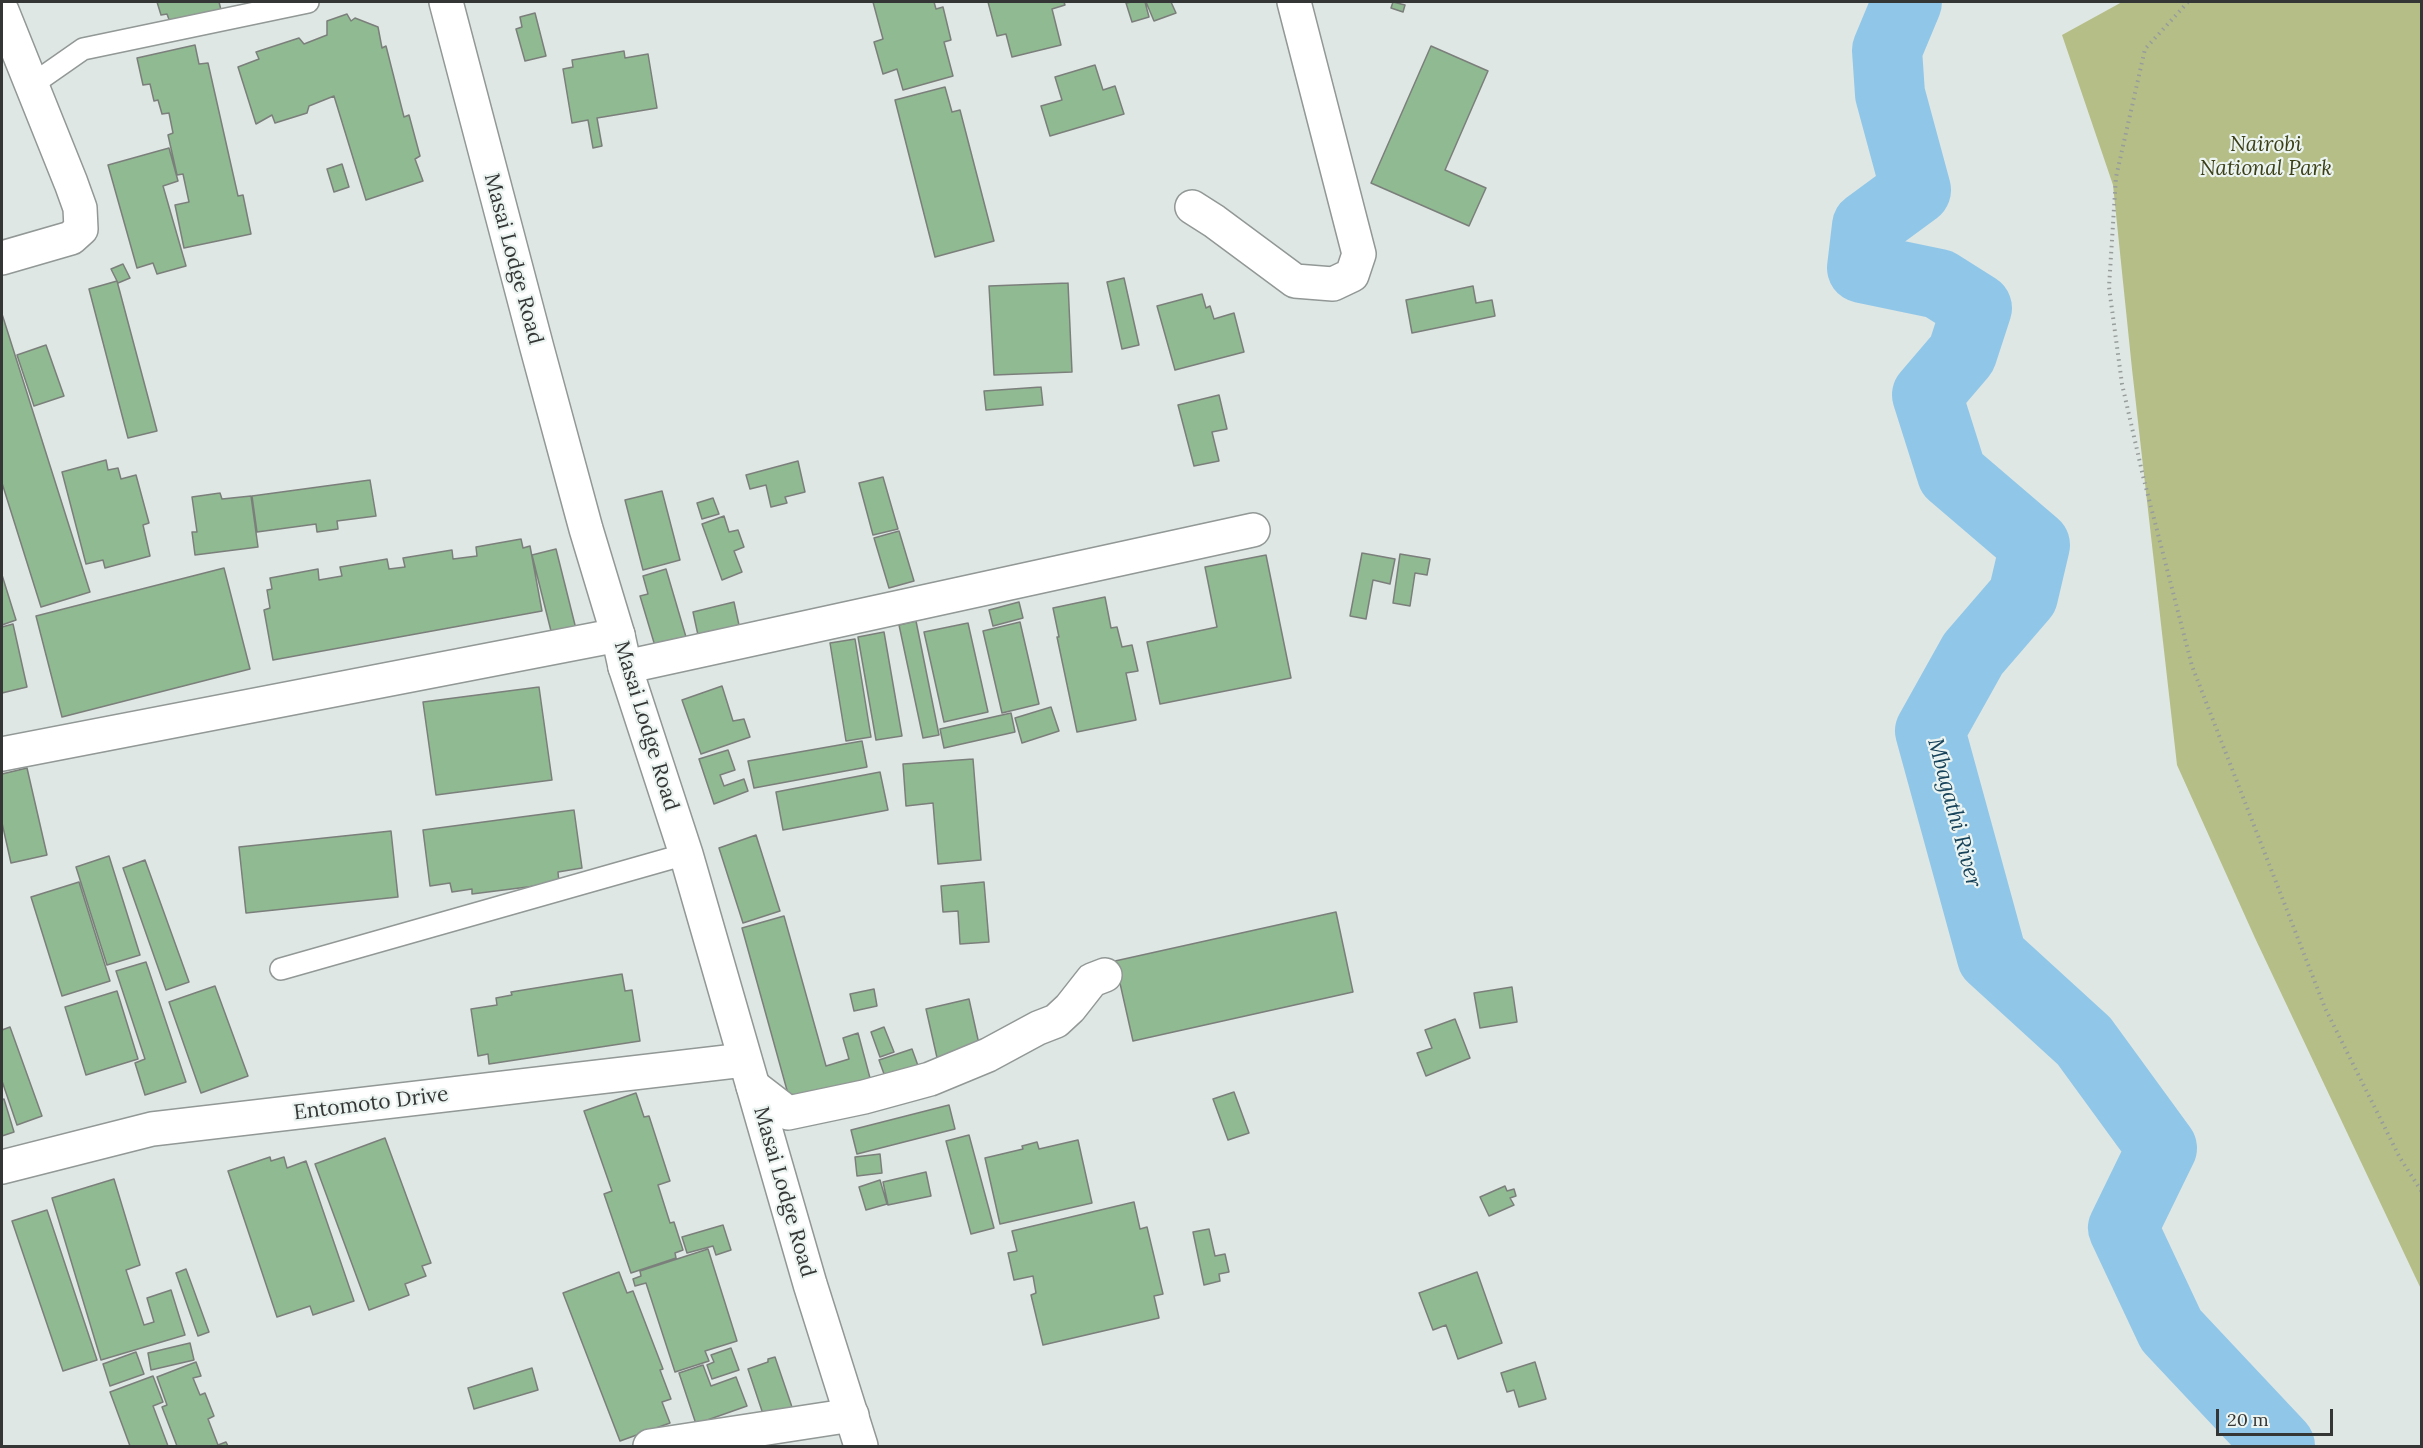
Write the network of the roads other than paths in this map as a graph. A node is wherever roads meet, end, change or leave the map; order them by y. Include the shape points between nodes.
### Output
1 (308, 2) edge
2 (446, 2) edge
3 (1294, 2) edge
4 (2, 11) edge
5 (30, 86) junction
6 (1192, 207) dead end
7 (2, 258) edge
8 (1252, 530) dead end
9 (618, 635) junction
10 (625, 667) junction
11 (2, 754) edge
12 (686, 854) junction
13 (281, 969) dead end
14 (1105, 975) dead end
15 (749, 1073) junction
16 (2, 1167) edge
17 (852, 1415) junction
18 (650, 1446) edge
19 (861, 1446) edge

1 - 5 lane via 83,49
2 - 9 street, Masai Lodge Road via 586,529
3 - 6 street via 1359,254 1352,276 1334,284 1295,281
4 - 5 street
5 - 7 street via 80,208 81,229 71,238
8 - 10 street
9 - 10 street, Masai Lodge Road
9 - 11 street
10 - 12 street, Masai Lodge Road
12 - 13 lane
12 - 15 street, Masai Lodge Road
14 - 15 street via 1092,980 1056,1021 930,1079 788,1113
15 - 16 street, Entomoto Drive via 152,1129
15 - 17 street, Masai Lodge Road
17 - 18 street
17 - 19 street, Masai Lodge Road

